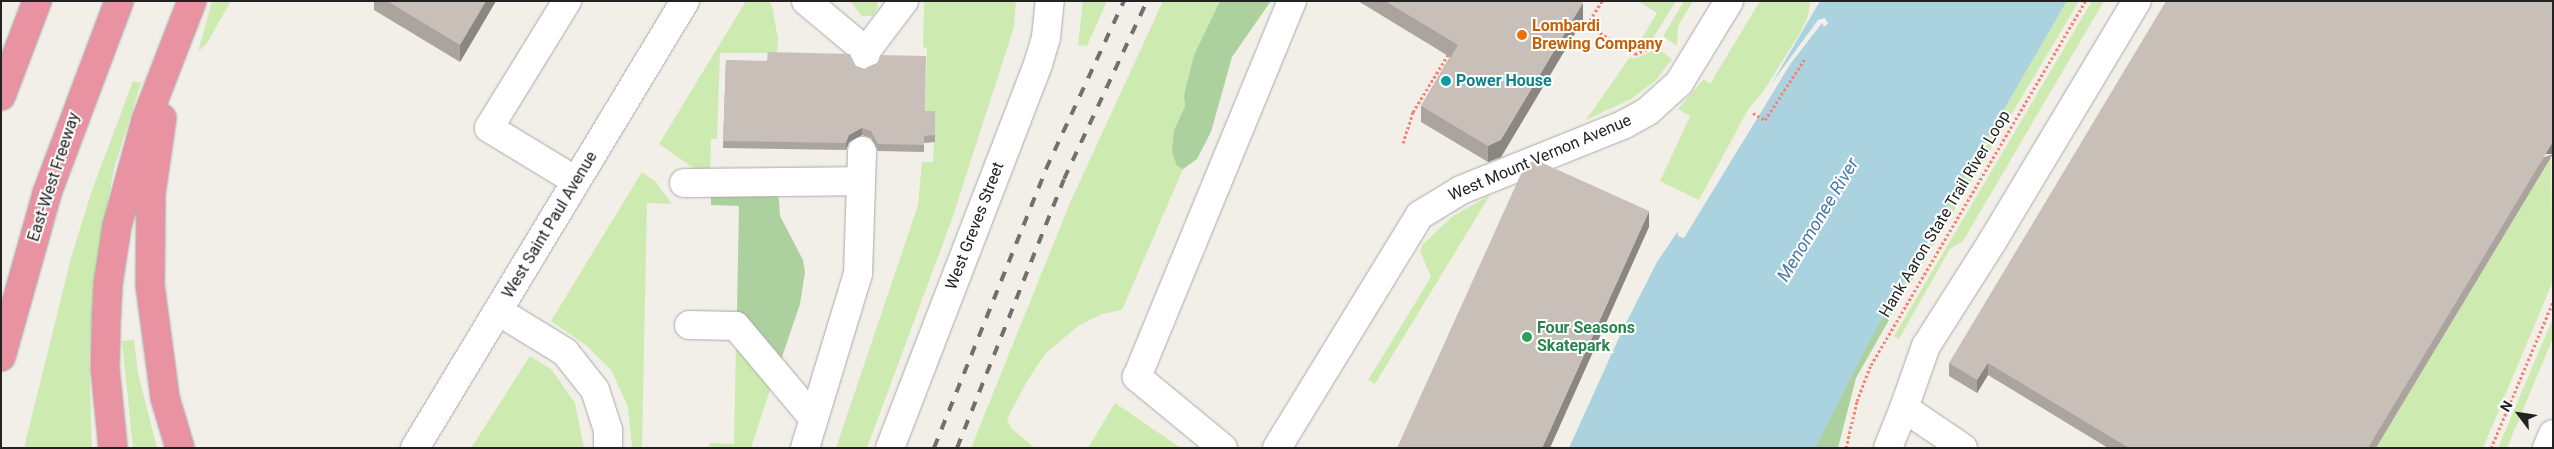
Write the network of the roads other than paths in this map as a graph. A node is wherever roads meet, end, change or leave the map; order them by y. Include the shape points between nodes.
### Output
1 (37, 1) edge
2 (119, 1) edge
3 (567, 1) edge
4 (684, 1) edge
5 (806, 1) edge
6 (904, 1) edge
7 (1050, 1) edge
8 (1292, 1) edge
9 (1729, 1) edge
10 (2137, 1) edge
11 (189, 10) edge
12 (1, 96) edge
13 (862, 151) dead end
14 (576, 181) junction
15 (861, 181) junction
16 (684, 183) dead end
17 (498, 311) junction
18 (689, 325) dead end
19 (1, 357) edge
20 (1904, 408) junction
21 (814, 419) junction
22 (2553, 434) edge
23 (114, 448) edge
24 (180, 448) edge
25 (415, 448) edge
26 (608, 448) edge
27 (805, 448) edge
28 (890, 448) edge
29 (1224, 448) edge
30 (1277, 448) edge
31 (1888, 448) edge
32 (1963, 448) edge
33 (2547, 448) edge

1 - 12 highway
2 - 19 highway, East-West Freeway via 47,192
3 - 14 street via 489,128
4 - 14 street, West Saint Paul Avenue
5 - 6 street via 866,56
7 - 28 street, West Greves Street via 1046,37 1038,64
8 - 29 street via 1137,377
9 - 30 street, West Mount Vernon Avenue via 1679,83 1648,111 1623,125 1460,190 1420,215
10 - 20 street via 1926,346
11 - 23 highway via 146,120 115,236 108,284 105,368
11 - 24 highway via 157,144 149,249 154,329 165,398
13 - 15 street
14 - 17 street, West Saint Paul Avenue
15 - 16 street
15 - 21 street via 858,274
17 - 25 street, West Saint Paul Avenue
17 - 26 street via 565,352 595,390 608,430
18 - 21 street via 736,326
20 - 31 street
20 - 32 street
21 - 27 street
22 - 33 street

